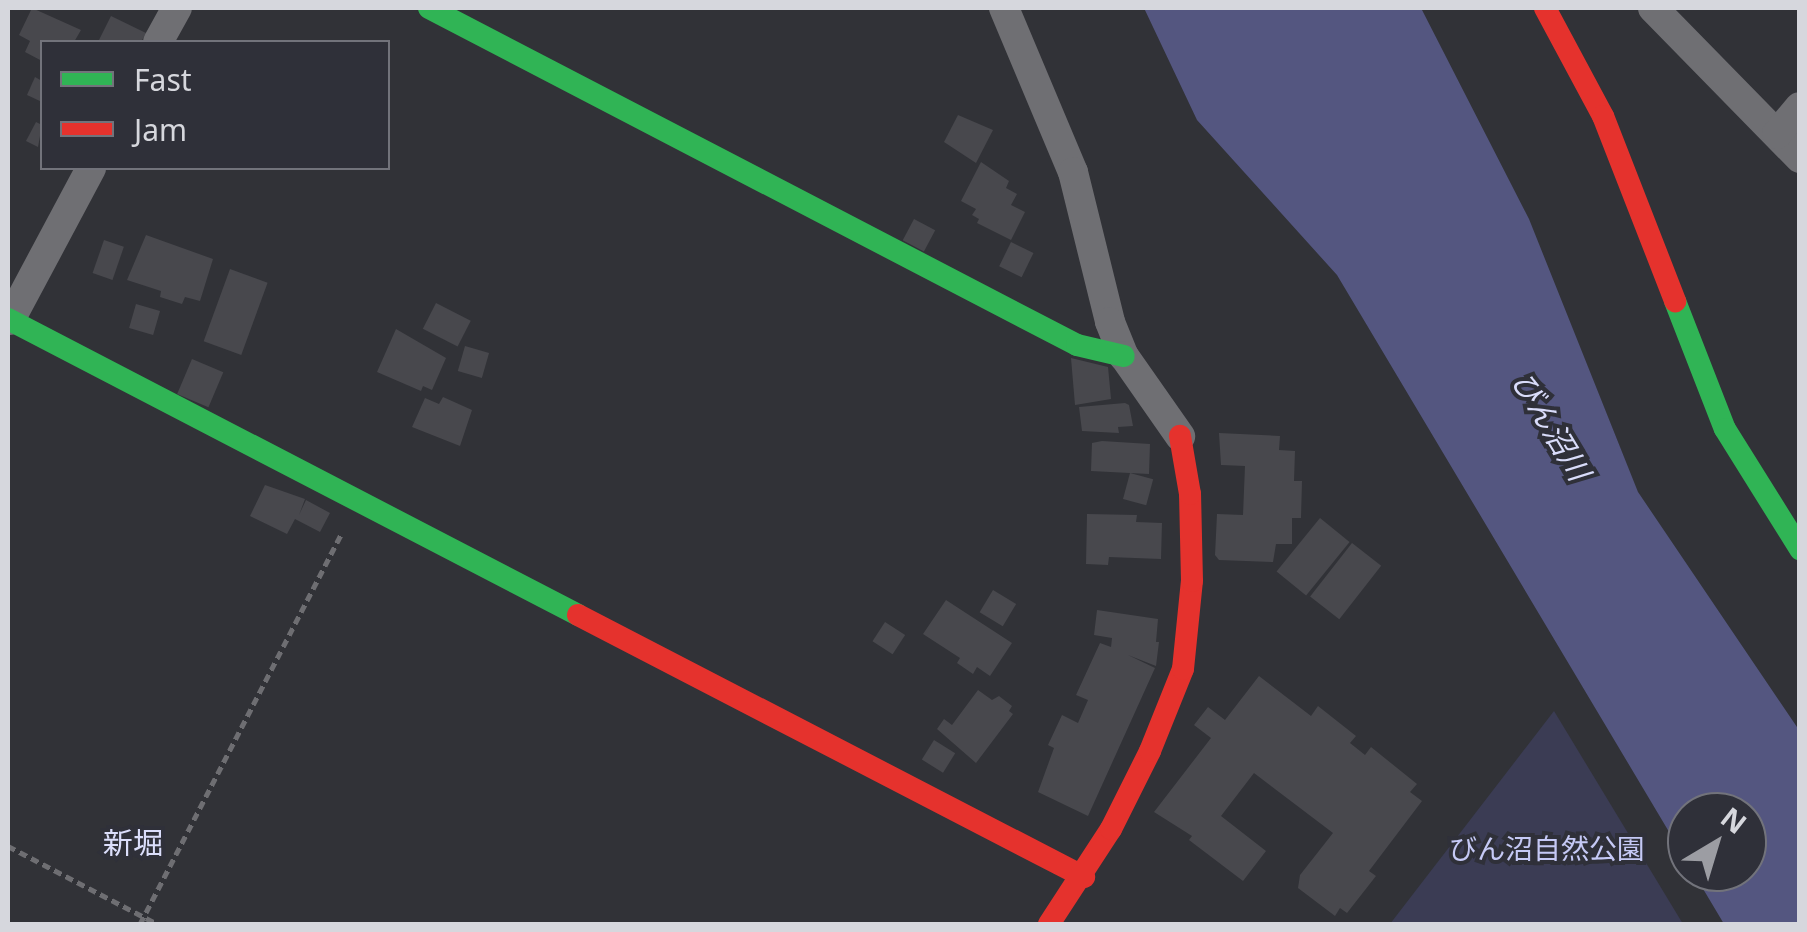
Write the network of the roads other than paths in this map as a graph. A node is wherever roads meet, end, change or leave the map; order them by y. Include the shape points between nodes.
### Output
1 (176, 8) edge
2 (429, 8) edge
3 (1004, 8) edge
4 (1545, 8) edge
5 (1652, 8) edge
6 (159, 40) edge
7 (1800, 107) edge
8 (1778, 134) junction
9 (1800, 158) edge
10 (90, 170) edge
11 (9, 320) edge
12 (1124, 356) junction
13 (1180, 436) joint
14 (1800, 549) edge
15 (1084, 876) junction
16 (1049, 924) edge

1 - 6 street
2 - 12 street via 1078,345
3 - 12 street via 1073,172 1100,291
4 - 14 street via 1603,116 1724,429
5 - 8 street
7 - 8 street
8 - 9 street
10 - 11 street
11 - 15 street
12 - 13 street
13 - 15 street via 1190,494 1192,582 1183,668 1138,777
15 - 16 street

